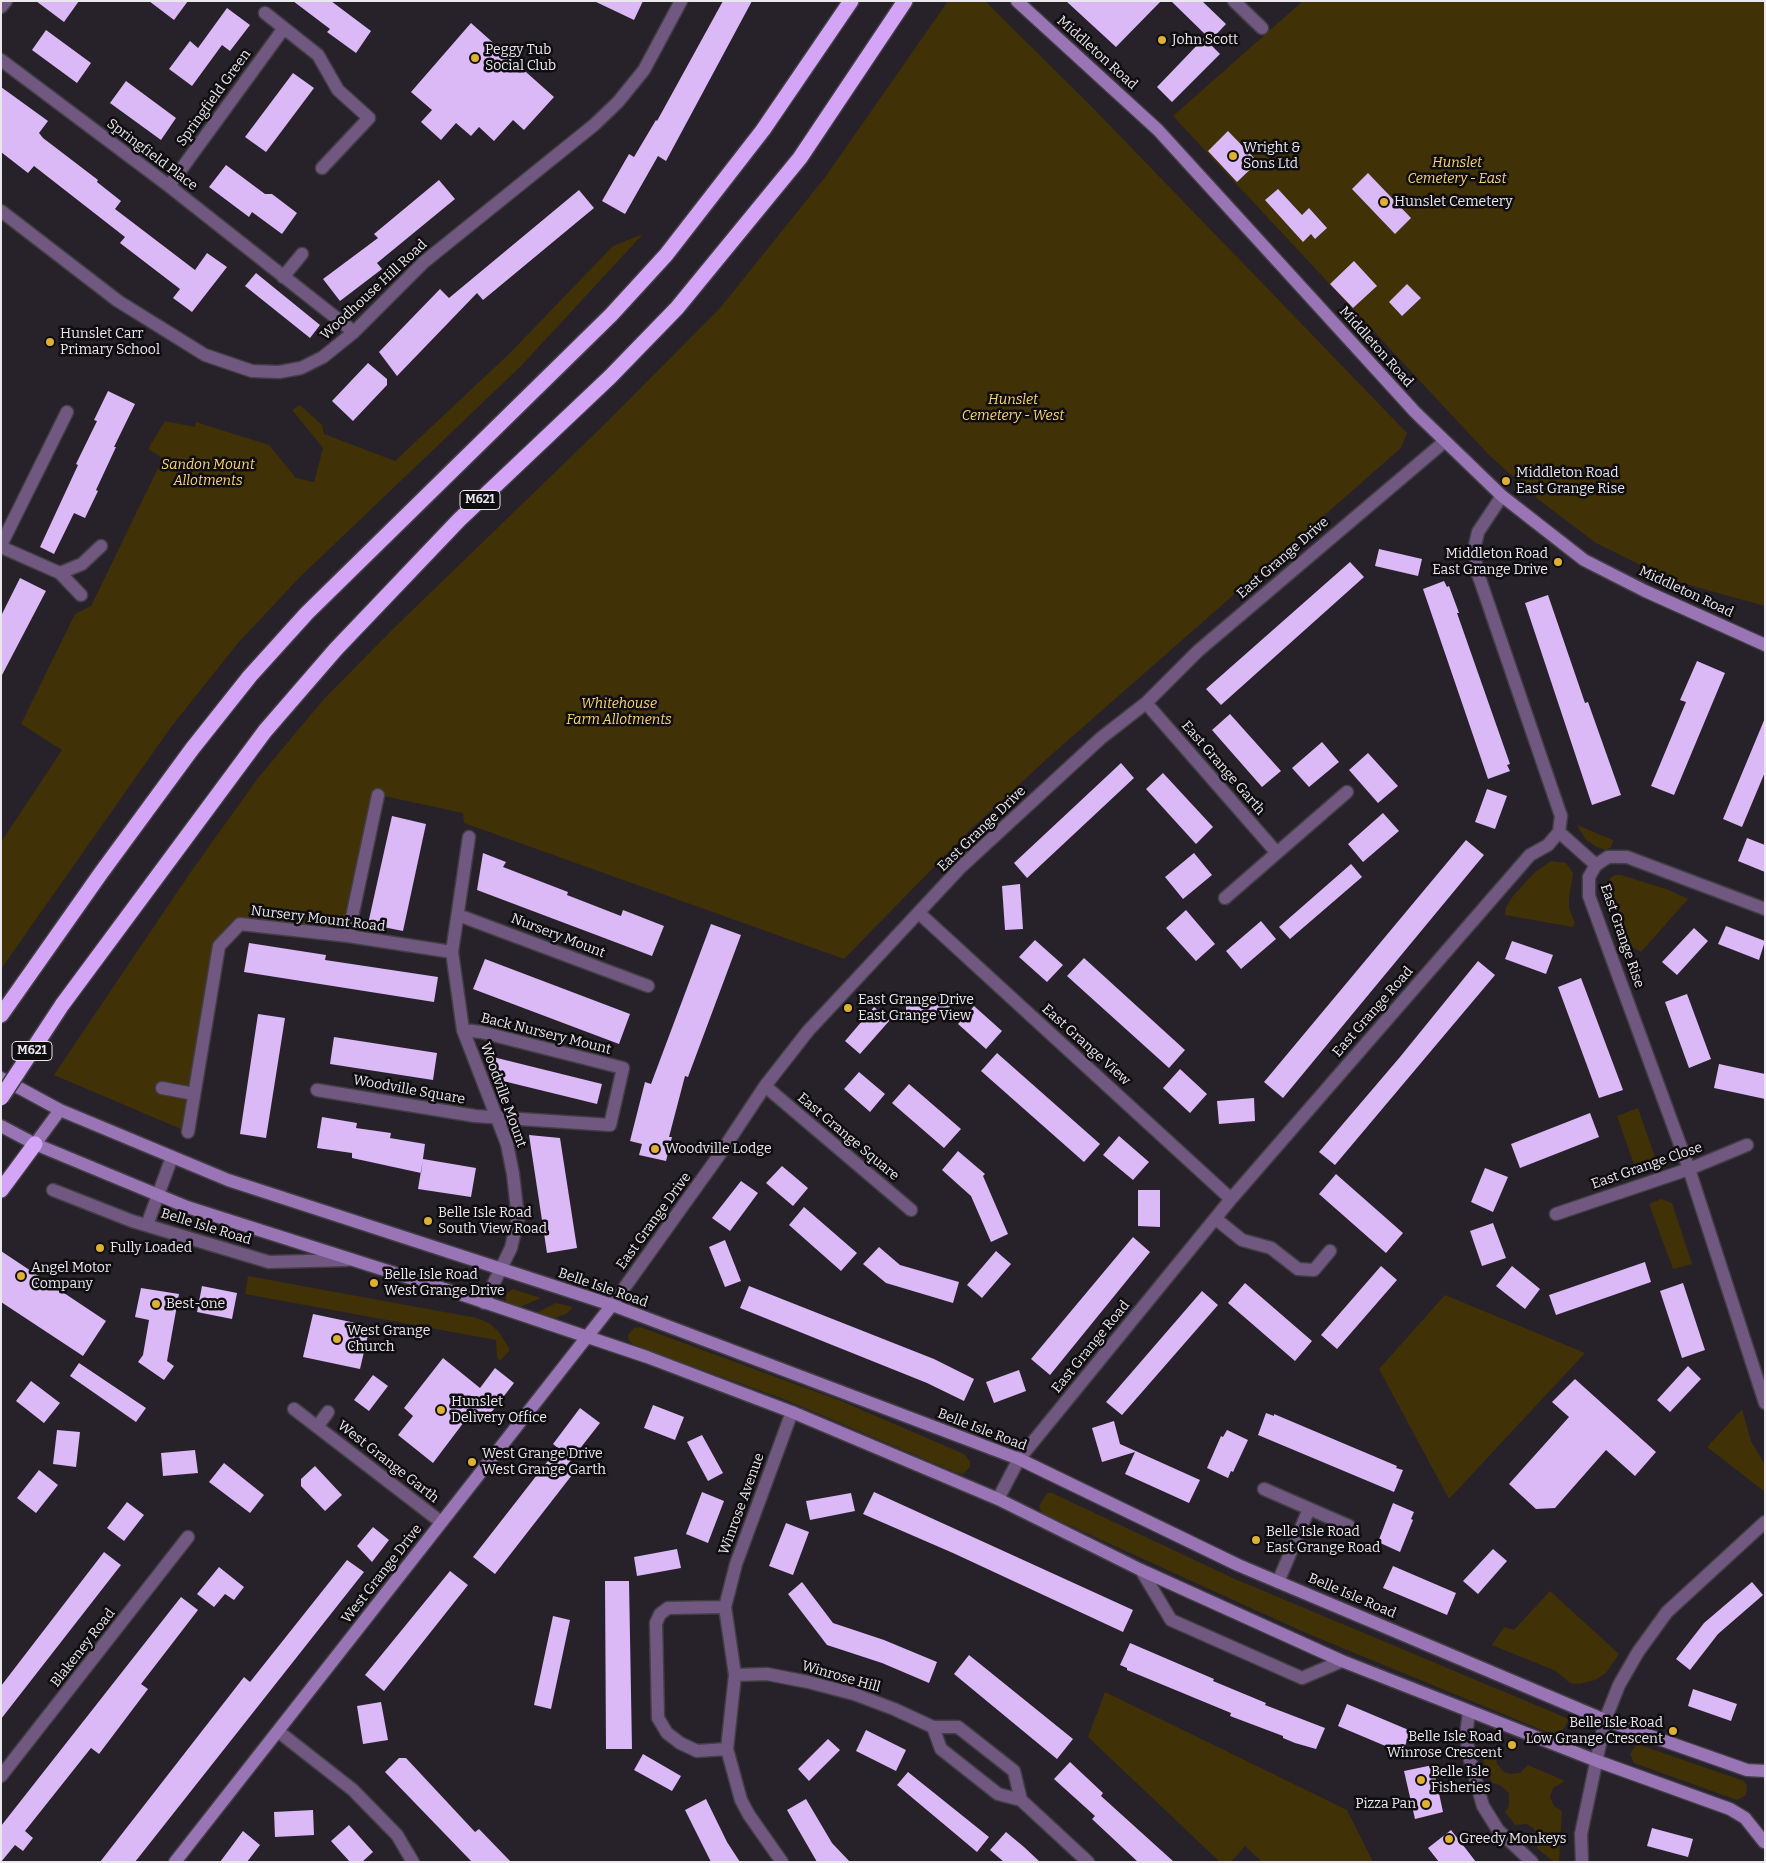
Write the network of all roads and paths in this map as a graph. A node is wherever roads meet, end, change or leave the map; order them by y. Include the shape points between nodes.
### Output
1 (6, 1) edge
2 (681, 1) edge
3 (851, 1) edge
4 (905, 1) edge
5 (1017, 1) edge
6 (1234, 1) edge
7 (1, 7) edge
8 (265, 13) dead end
9 (284, 28) junction
10 (1262, 28) dead end
11 (1, 60) edge
12 (322, 168) dead end
13 (169, 186) junction
14 (1, 211) edge
15 (302, 254) dead end
16 (284, 277) junction
17 (354, 332) junction
18 (67, 412) dead end
19 (1444, 442) junction
20 (1502, 496) junction
21 (1, 546) edge
22 (101, 546) dead end
23 (60, 573) junction
24 (81, 595) dead end
25 (1765, 645) edge
26 (1146, 703) junction
27 (1347, 792) dead end
28 (378, 795) dead end
29 (1559, 832) junction
30 (469, 837) dead end
31 (1277, 853) junction
32 (1596, 865) junction
33 (1226, 898) dead end
34 (1765, 908) edge
35 (458, 914) junction
36 (920, 914) junction
37 (348, 936) junction
38 (452, 952) junction
39 (648, 986) dead end
40 (1, 1015) edge
41 (463, 1030) junction
42 (1, 1078) edge
43 (765, 1086) junction
44 (162, 1088) dead end
45 (317, 1090) dead end
46 (194, 1094) junction
47 (616, 1097) joint
48 (1, 1098) edge
49 (60, 1110) junction
50 (497, 1118) junction
51 (1, 1126) edge
52 (188, 1132) dead end
53 (35, 1144) junction
54 (1747, 1145) dead end
55 (172, 1157) junction
56 (1689, 1169) junction
57 (1, 1190) edge
58 (53, 1190) dead end
59 (158, 1195) junction
60 (1231, 1199) junction
61 (911, 1210) dead end
62 (1556, 1214) dead end
63 (1216, 1219) junction
64 (147, 1225) junction
65 (1330, 1251) dead end
66 (347, 1260) junction
67 (500, 1270) junction
68 (484, 1303) junction
69 (612, 1305) junction
70 (586, 1337) junction
71 (1765, 1403) edge
72 (294, 1409) dead end
73 (328, 1412) dead end
74 (792, 1412) junction
75 (317, 1427) junction
76 (1019, 1459) junction
77 (1264, 1489) dead end
78 (998, 1499) junction
79 (1309, 1509) junction
80 (441, 1522) junction
81 (1765, 1522) edge
82 (1349, 1526) dead end
83 (188, 1538) dead end
84 (1141, 1570) junction
85 (1278, 1582) junction
86 (725, 1607) junction
87 (1342, 1661) junction
88 (735, 1674) junction
89 (1469, 1712) junction
90 (1605, 1720) junction
91 (933, 1728) junction
92 (279, 1732) junction
93 (727, 1749) junction
94 (1597, 1761) junction
95 (1765, 1771) edge
96 (1, 1776) edge
97 (1021, 1800) junction
98 (1765, 1841) edge
99 (1765, 1853) edge
100 (175, 1862) edge
101 (413, 1862) edge
102 (782, 1862) edge
103 (1088, 1862) edge
104 (1532, 1862) edge
105 (1582, 1862) edge

1 - 7 street
2 - 17 street, Woodhouse Hill Road via 644,70 618,102 424,262
3 - 40 highway, M621 via 763,130 666,255 604,322 307,612 250,676 186,756
4 - 48 highway, M621, bridge via 800,158 676,308 610,377 459,520 336,649 265,730 62,1005
5 - 19 street, Middleton Road via 1158,130
6 - 10 street
8 - 9 street
9 - 12 street via 318,55 338,90 369,118
9 - 13 street, Springfield Green
11 - 13 street, Springfield Place
13 - 16 street, Springfield Place
14 - 17 street, Woodhouse Hill Road via 118,301 197,351 228,364 252,371 279,372 301,368 322,357
15 - 16 street
16 - 17 street, Springfield Place
18 - 21 street
19 - 20 street, Middleton Road
19 - 26 street, East Grange Drive via 1198,650
20 - 25 street, Middleton Road via 1584,560
20 - 29 street via 1478,532 1474,550 1477,571 1561,816
21 - 23 street
22 - 23 street via 82,564
23 - 24 street
26 - 31 street, East Grange Garth
26 - 36 street, East Grange Drive via 1101,738 1014,817 961,867
27 - 31 street
28 - 37 street
29 - 32 street
29 - 60 street, East Grange Road via 1548,845 1530,855
30 - 35 street, Woodville Mount
31 - 33 street
32 - 34 street via 1608,857 1627,858
32 - 56 street, East Grange Rise via 1589,877 1589,896
35 - 38 street, Woodville Mount
35 - 39 street, Nursery Mount
36 - 43 street, East Grange Drive via 808,1031
36 - 60 street, East Grange View
37 - 38 street, Nursery Mount Road
37 - 46 street, Nursery Mount Road via 240,924 219,946
38 - 41 street, Woodville Mount
41 - 47 street, Back Nursery Mount via 623,1068
41 - 50 street, Woodville Mount
42 - 49 street, Belle Isle Road
43 - 61 street, East Grange Square
43 - 69 street, East Grange Drive
44 - 46 street
45 - 50 street, Woodville Square
46 - 52 street, Nursery Mount Road
47 - 50 street, Woodville Square via 610,1124
49 - 53 street
49 - 55 street, Belle Isle Road
50 - 67 street, Woodville Mount via 513,1174 518,1218 511,1248
51 - 53 street, Belle Isle Road
53 - 57 highway
53 - 59 street, Belle Isle Road
54 - 56 street, East Grange Close
55 - 59 street, Belle Isle Road
55 - 67 street, Belle Isle Road via 268,1195
56 - 62 street, East Grange Close
56 - 71 street, East Grange Rise
58 - 64 street, Belle Isle Road
59 - 64 street, Belle Isle Road
59 - 66 street, Belle Isle Road via 187,1208
60 - 63 street, East Grange Road
63 - 65 street via 1242,1240 1271,1248 1298,1270 1314,1270
63 - 76 street, East Grange Road
64 - 66 street, Belle Isle Road via 269,1262
66 - 68 street, Belle Isle Road
67 - 68 street, Woodville Mount
67 - 69 street, Belle Isle Road
68 - 70 street, Belle Isle Road
69 - 70 street, West Grange Drive
69 - 76 street, Belle Isle Road
70 - 74 street, Belle Isle Road
70 - 80 street, West Grange Drive
72 - 75 street, West Grange Garth
73 - 75 street, West Grange Garth
74 - 78 street, Belle Isle Road
74 - 86 street, Winrose Avenue via 736,1564
75 - 80 street, West Grange Garth
76 - 78 street, East Grange Road
76 - 85 street, Belle Isle Road
77 - 79 street
78 - 84 street, Belle Isle Road
79 - 82 street
79 - 85 street
80 - 92 street, West Grange Drive
81 - 90 street via 1667,1612 1638,1652
83 - 96 street, Blakeney Road
84 - 87 street, Belle Isle Road
84 - 87 street via 1171,1620 1302,1678
85 - 90 street, Belle Isle Road
86 - 88 street, Winrose Avenue
86 - 93 street via 668,1608 656,1623 658,1718 666,1733 697,1751
87 - 89 street, Belle Isle Road
88 - 91 street, Winrose Hill via 767,1674 829,1687 894,1708
88 - 93 street, Winrose Avenue
89 - 94 street, Belle Isle Road
89 - 104 street via 1466,1735 1483,1806 1498,1830
90 - 94 street
90 - 95 street, Belle Isle Road via 1747,1770
91 - 97 street via 941,1749 998,1794
91 - 97 street, Winrose Hill via 958,1727 1014,1770
92 - 100 street, West Grange Drive
92 - 101 street via 353,1790 397,1835
93 - 102 street, Winrose Avenue via 749,1815
94 - 98 street, Belle Isle Road via 1730,1809 1745,1818
94 - 105 street via 1581,1834
97 - 103 street
98 - 99 street

